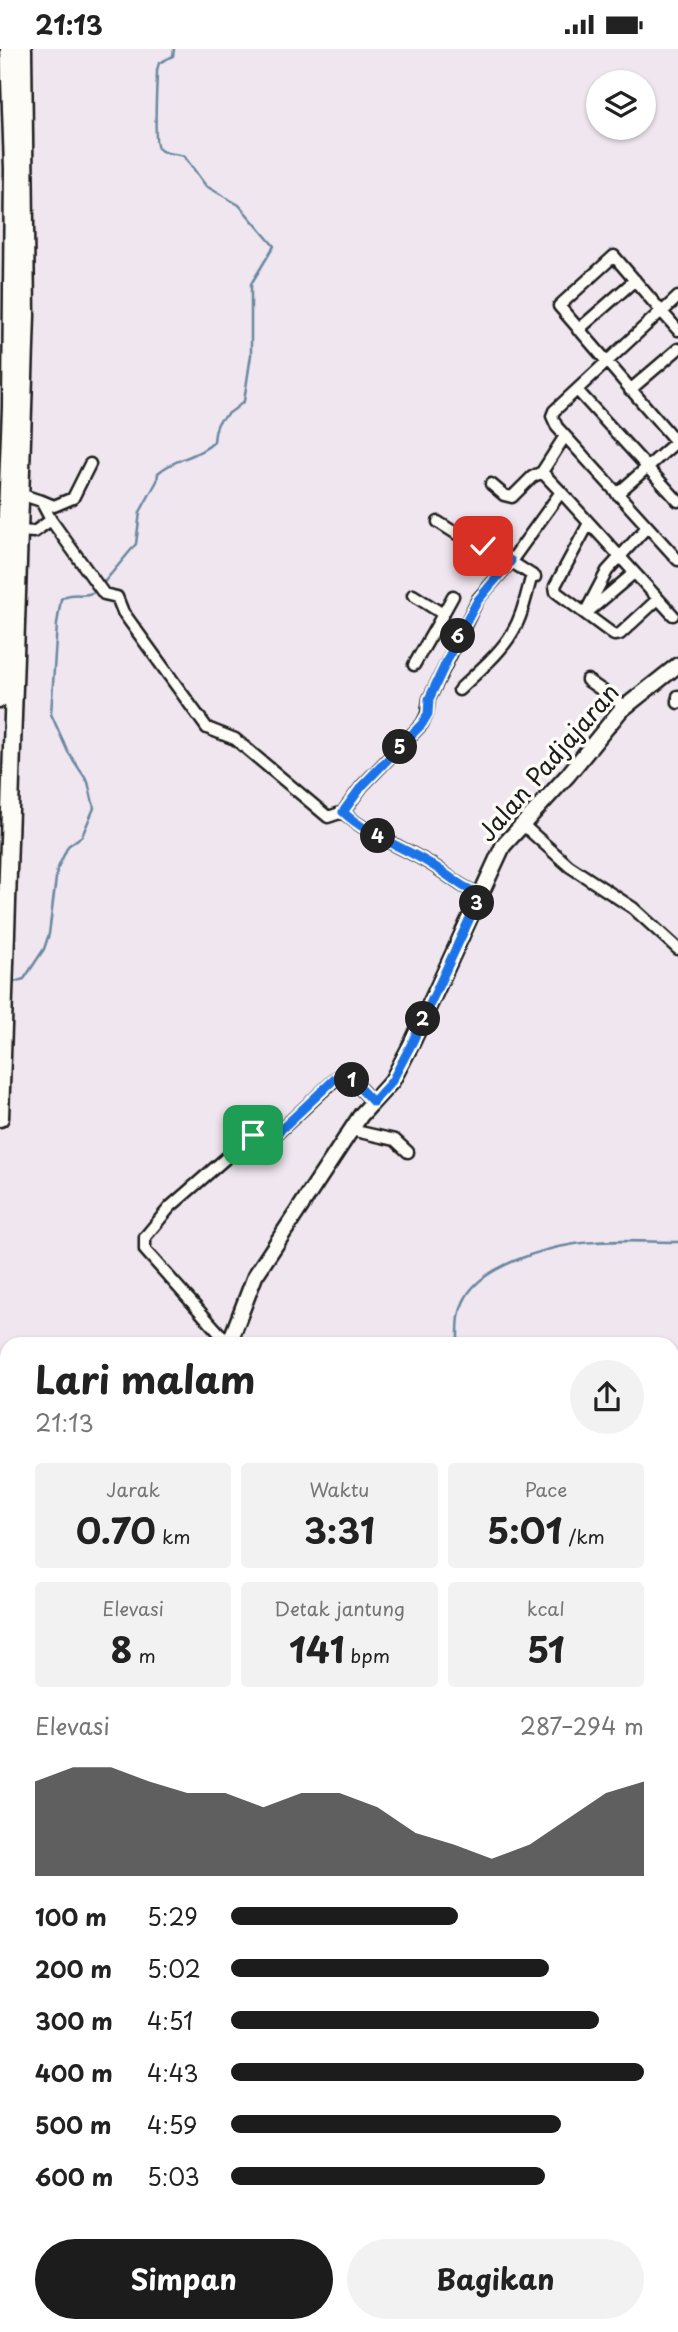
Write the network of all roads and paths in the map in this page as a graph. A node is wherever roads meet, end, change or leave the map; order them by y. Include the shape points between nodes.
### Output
1 (9, 49) edge
2 (23, 49) edge
3 (635, 280) junction
4 (678, 297) edge
5 (662, 312) junction
6 (6, 316) edge
7 (578, 330) junction
8 (678, 330) edge
9 (678, 349) edge
10 (606, 362) junction
11 (578, 390) junction
12 (630, 390) junction
13 (6, 408) edge
14 (565, 436) junction
15 (677, 443) edge
16 (90, 464) dead end
17 (647, 467) junction
18 (542, 472) junction
19 (4, 479) edge
20 (491, 484) dead end
21 (561, 492) junction
22 (20, 493) junction
23 (617, 494) junction
24 (41, 501) junction
25 (678, 501) edge
26 (51, 520) junction
27 (438, 522) dead end
28 (589, 523) junction
29 (647, 527) junction
30 (20, 531) junction
31 (619, 557) junction
32 (678, 560) edge
33 (511, 561) junction
34 (3, 572) edge
35 (634, 573) junction
36 (413, 595) dead end
37 (453, 596) dead end
38 (658, 599) junction
39 (585, 613) junction
40 (443, 614) junction
41 (673, 615) dead end
42 (437, 625) junction
43 (458, 637) junction
44 (414, 665) dead end
45 (678, 665) edge
46 (587, 680) dead end
47 (459, 690) dead end
48 (678, 696) edge
49 (0, 699) edge
50 (678, 703) edge
51 (625, 706) junction
52 (343, 812) junction
53 (522, 824) junction
54 (481, 894) junction
55 (678, 949) edge
56 (373, 1102) junction
57 (0, 1118) edge
58 (351, 1130) junction
59 (408, 1152) dead end
60 (223, 1337) edge
61 (232, 1337) edge

1 - 6 main road via 13,169
2 - 22 main road via 26,308
3 - 5 street
3 - 7 street
3 - 7 street via 616,256 604,264 559,306
4 - 5 street
5 - 8 street
5 - 10 street
6 - 13 main road
7 - 10 street
9 - 12 street
10 - 11 street
10 - 12 street
11 - 14 street via 552,416
11 - 17 street
12 - 15 street
13 - 19 main road
14 - 18 street
14 - 23 street
15 - 17 street
16 - 24 street via 73,498 54,506
17 - 23 street
17 - 25 street
18 - 20 street via 512,497
18 - 21 street
19 - 34 main road
21 - 28 street
21 - 33 street
22 - 24 street
22 - 30 main road
23 - 29 street
24 - 26 street
26 - 30 street via 34,532
26 - 52 street via 103,594 117,597 123,612 207,728 235,739 328,817
27 - 33 street via 479,548 485,545
28 - 31 street
28 - 39 street via 554,589
29 - 31 street
29 - 32 street
30 - 57 main road
31 - 35 street
31 - 39 street
33 - 43 street via 478,600
33 - 47 street via 534,577 526,600 502,647
34 - 49 main road
35 - 38 street
35 - 39 street
36 - 40 street
37 - 40 street
38 - 39 street via 616,635
38 - 41 street
40 - 42 street
42 - 43 street
42 - 44 street
43 - 52 street via 422,724
45 - 51 street, Jalan Padjajaran
46 - 51 street
48 - 50 street
51 - 53 street, Jalan Padjajaran
52 - 54 street via 455,883
53 - 54 street, Jalan Padjajaran via 503,846
53 - 55 street via 569,866 633,908
54 - 56 street, Jalan Padjajaran via 412,1043 392,1081
56 - 58 street, Jalan Padjajaran
56 - 60 street via 348,1076 339,1075 271,1139 250,1137 170,1207 145,1237 145,1250
58 - 59 street via 395,1140
58 - 61 street, Jalan Padjajaran via 255,1276

